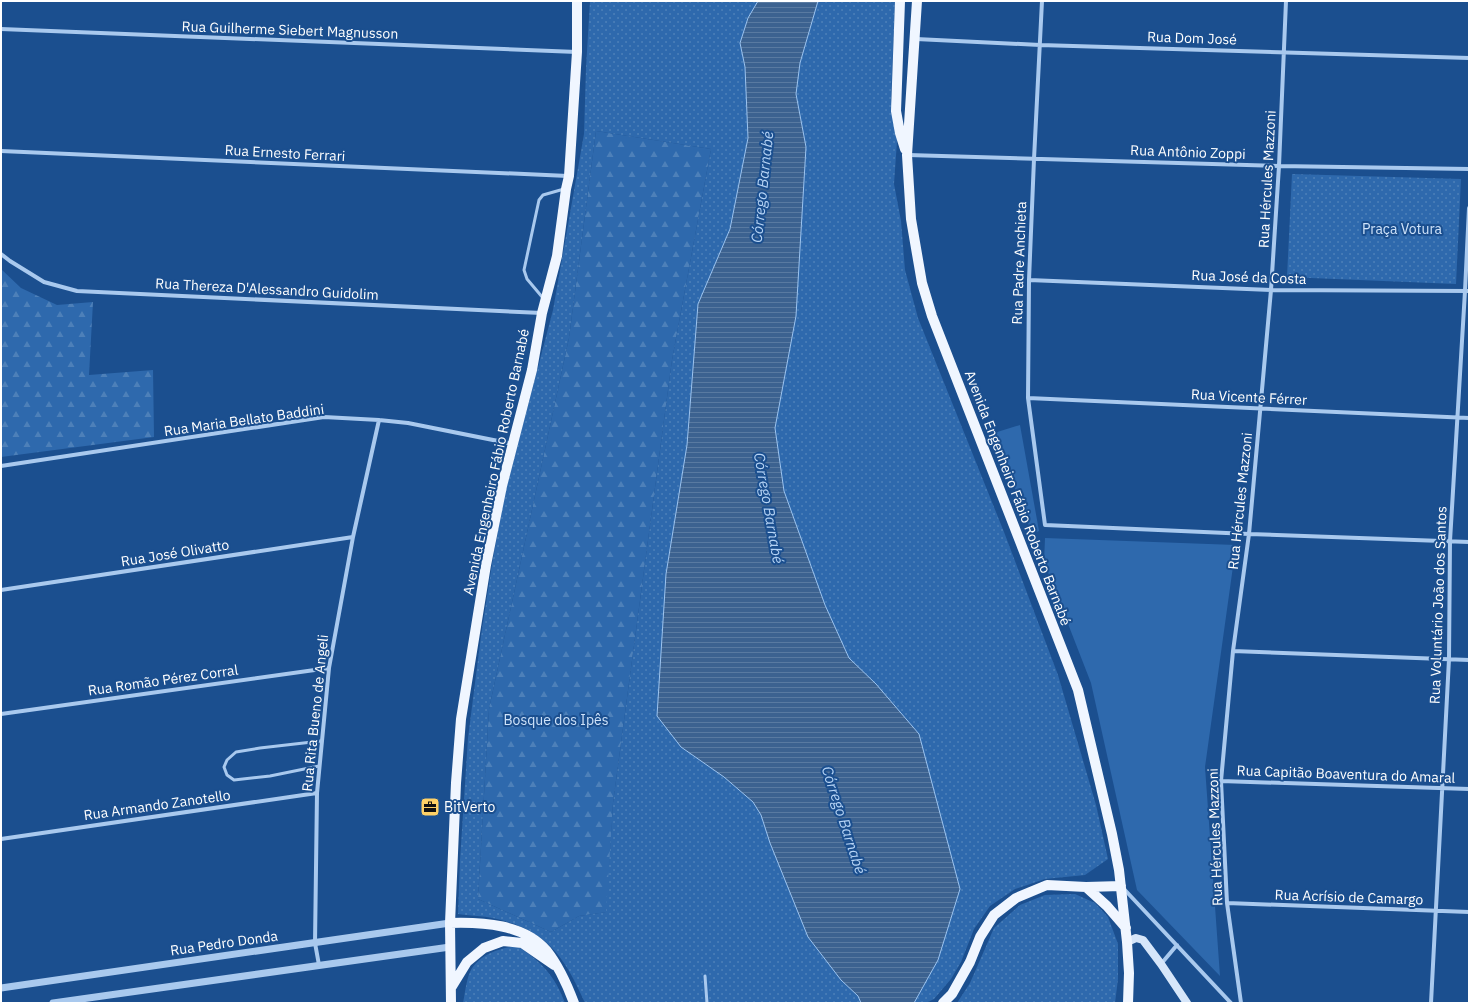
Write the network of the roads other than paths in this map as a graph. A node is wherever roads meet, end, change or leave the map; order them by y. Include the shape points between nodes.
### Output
1 (577, 1) edge
2 (900, 1) edge
3 (917, 1) edge
4 (1042, 1) edge
5 (1286, 1) edge
6 (1, 29) edge
7 (916, 39) junction
8 (1040, 46) junction
9 (577, 52) junction
10 (1284, 52) junction
11 (1469, 58) edge
12 (1, 151) edge
13 (907, 155) junction
14 (1034, 159) junction
15 (1279, 166) junction
16 (1469, 169) edge
17 (569, 176) junction
18 (566, 189) junction
19 (1469, 208) edge
20 (1, 254) edge
21 (1029, 280) junction
22 (1271, 290) junction
23 (1467, 291) edge
24 (546, 300) junction
25 (542, 314) junction
26 (1028, 398) junction
27 (1260, 408) junction
28 (1457, 418) junction
29 (1469, 418) edge
30 (379, 420) junction
31 (513, 444) junction
32 (1, 466) edge
33 (1249, 534) junction
34 (353, 537) junction
35 (1450, 541) junction
36 (1469, 542) edge
37 (1, 590) edge
38 (1233, 651) junction
39 (1449, 659) junction
40 (1469, 660) edge
41 (329, 668) junction
42 (1, 714) edge
43 (321, 741) junction
44 (319, 766) junction
45 (1222, 781) junction
46 (1441, 788) junction
47 (1469, 789) edge
48 (317, 793) junction
49 (1, 839) edge
50 (1121, 886) junction
51 (1086, 887) junction
52 (1227, 903) junction
53 (1436, 911) junction
54 (1469, 912) edge
55 (450, 923) junction
56 (1126, 928) junction
57 (315, 942) junction
58 (1127, 942) junction
59 (1177, 945) junction
60 (450, 947) junction
61 (1161, 964) junction
62 (319, 965) junction
63 (557, 967) junction
64 (705, 976) dead end
65 (1, 988) edge
66 (451, 988) junction
67 (53, 1003) edge
68 (452, 1003) edge
69 (574, 1003) edge
70 (707, 1003) edge
71 (943, 1003) edge
72 (1128, 1003) edge
73 (1186, 1003) edge
74 (1231, 1003) edge
75 (1241, 1003) edge
76 (1431, 1003) edge

1 - 9 main road, Avenida Engenheiro Fábio Roberto Barnabé
2 - 13 main road via 896,111
3 - 7 main road, Avenida Engenheiro Fábio Roberto Barnabé
4 - 8 street, Rua Padre Anchieta
5 - 10 street, Rua Hércules Mazzoni
6 - 9 street, Rua Guilherme Siebert Magnusson
7 - 8 street, Rua Dom José
7 - 13 main road, Avenida Engenheiro Fábio Roberto Barnabé
8 - 10 street, Rua Dom José
8 - 14 street, Rua Padre Anchieta
9 - 17 main road, Avenida Engenheiro Fábio Roberto Barnabé
10 - 11 street, Rua Dom José
10 - 15 street, Rua Hércules Mazzoni
12 - 17 street, Rua Ernesto Ferrari
13 - 14 street, Rua Antônio Zoppi
13 - 50 main road, Avenida Engenheiro Fábio Roberto Barnabé via 911,219 922,283 932,316 1078,690 1112,834
14 - 15 street, Rua Antônio Zoppi
14 - 21 street, Rua Padre Anchieta
15 - 16 street, Rua Antônio Zoppi
15 - 22 street, Rua Hércules Mazzoni
17 - 18 main road, Avenida Engenheiro Fábio Roberto Barnabé
18 - 24 main road, Avenida Engenheiro Fábio Roberto Barnabé via 557,256
18 - 24 lane via 542,195 539,200 524,270 527,279
19 - 23 street, Rua Voluntário João dos Santos
20 - 25 street, Rua Thereza D'Alessandro Guidolim via 44,282 77,291
21 - 22 street, Rua José da Costa
21 - 26 street, Rua Padre Anchieta
22 - 23 street, Rua José da Costa
22 - 27 street, Rua Hércules Mazzoni
23 - 28 street, Rua Voluntário João dos Santos
24 - 25 main road, Avenida Engenheiro Fábio Roberto Barnabé
25 - 31 main road, Avenida Engenheiro Fábio Roberto Barnabé via 532,370
26 - 27 street, Rua Vicente Férrer
26 - 33 street, Rua Padre Anchieta via 1045,525
27 - 28 street, Rua Vicente Férrer
27 - 33 street, Rua Hércules Mazzoni
28 - 29 street, Rua Vicente Férrer
28 - 35 street, Rua Voluntário João dos Santos
30 - 31 street, Rua Maria Bellato Baddini via 408,423
30 - 32 street, Rua Maria Bellato Baddini via 324,417
30 - 34 street, Rua Rita Bueno de Angeli
31 - 55 main road, Avenida Engenheiro Fábio Roberto Barnabé via 486,565 461,719
33 - 35 street
33 - 38 street, Rua Hércules Mazzoni
34 - 37 street, Rua José Olivatto
34 - 41 street, Rua Rita Bueno de Angeli
35 - 36 street
35 - 39 street, Rua Voluntário João dos Santos
38 - 39 street
38 - 45 street, Rua Hércules Mazzoni
39 - 40 street
39 - 46 street, Rua Voluntário João dos Santos
41 - 42 street, Rua Romão Pérez Corral
41 - 43 street, Rua Rita Bueno de Angeli
43 - 44 street, Rua Rita Bueno de Angeli
43 - 44 lane via 236,752 227,760 224,767 234,780
44 - 48 street, Rua Rita Bueno de Angeli
45 - 46 street, Rua Capitão Boaventura do Amaral
45 - 52 street, Rua Hércules Mazzoni
46 - 47 street, Rua Capitão Boaventura do Amaral
46 - 53 street, Rua Voluntário João dos Santos
48 - 49 street, Rua Armando Zanotello
48 - 57 street, Rua Rita Bueno de Angeli
50 - 51 main road
50 - 56 main road, Avenida Engenheiro Fábio Roberto Barnabé
50 - 59 street
51 - 56 main road
51 - 71 main road via 1047,885 1016,898 994,914 952,994
52 - 53 street, Rua Acrísio de Camargo
52 - 75 street, Rua Hércules Mazzoni
53 - 54 street, Rua Acrísio de Camargo
53 - 76 street, Rua Voluntário João dos Santos
55 - 57 street, Rua Pedro Donda
55 - 60 main road, Avenida Engenheiro Fábio Roberto Barnabé
55 - 63 main road via 484,924 520,932 548,952
56 - 58 main road, Avenida Engenheiro Fábio Roberto Barnabé
57 - 62 street, Rua Rita Bueno de Angeli
57 - 65 street, Rua Pedro Donda
58 - 61 main road via 1136,938 1143,940
58 - 72 main road, Avenida Engenheiro Fábio Roberto Barnabé
59 - 61 street
59 - 74 street
60 - 62 street
60 - 66 main road, Avenida Engenheiro Fábio Roberto Barnabé
61 - 73 main road
62 - 67 street
63 - 66 main road via 522,943 503,941 484,948 467,962
63 - 69 main road
64 - 70 lane
66 - 68 main road, Avenida Engenheiro Fábio Roberto Barnabé

